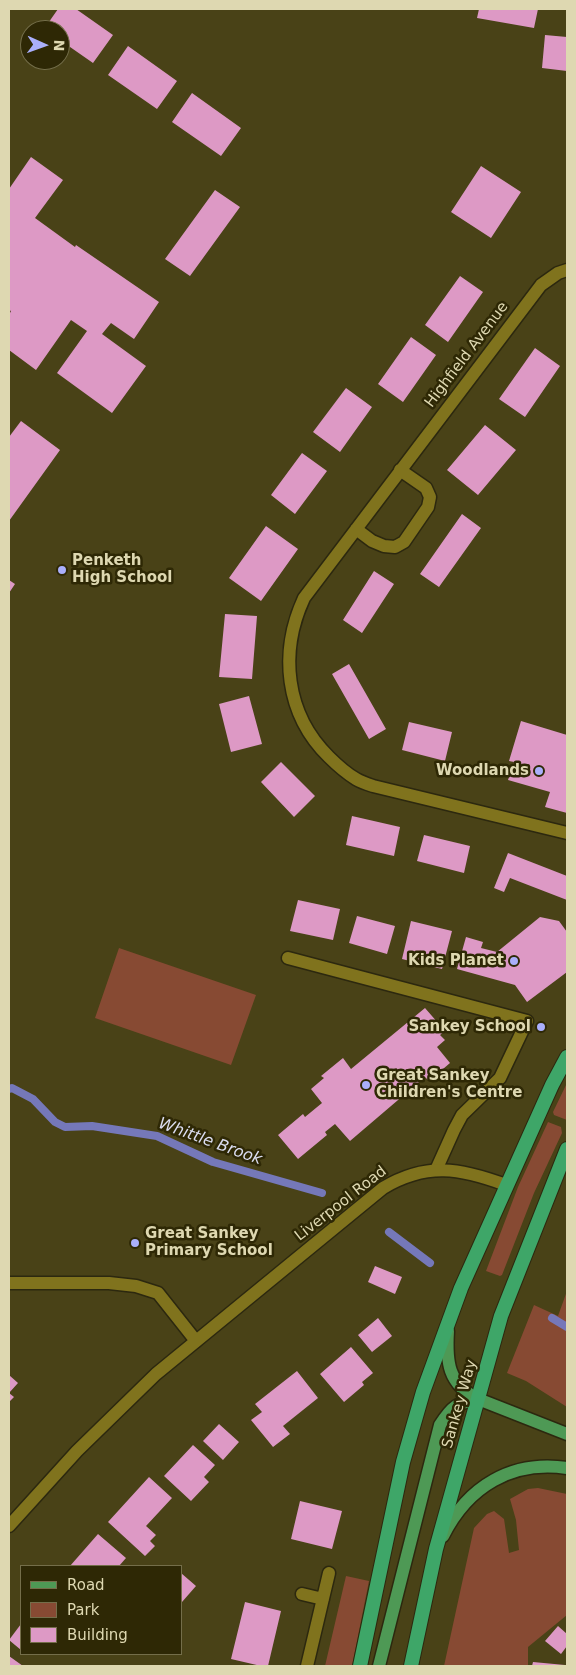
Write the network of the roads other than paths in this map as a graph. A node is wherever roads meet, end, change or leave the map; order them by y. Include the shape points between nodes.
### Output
1 (567, 270) edge
2 (400, 470) junction
3 (356, 529) junction
4 (567, 833) edge
5 (288, 958) dead end
6 (567, 1057) edge
7 (565, 1153) edge
8 (436, 1170) junction
9 (506, 1185) junction
10 (9, 1283) edge
11 (448, 1326) junction
12 (196, 1340) junction
13 (478, 1399) junction
14 (567, 1434) edge
15 (567, 1468) edge
16 (9, 1526) edge
17 (436, 1549) junction
18 (330, 1573) dead end
19 (302, 1594) dead end
20 (322, 1599) junction
21 (307, 1666) edge
22 (360, 1666) edge
23 (379, 1666) edge
24 (411, 1666) edge

1 - 2 street, Highfield Avenue via 558,272 541,284
2 - 3 street, Highfield Avenue
2 - 3 street via 426,488 430,497 428,507 404,542 395,547 384,546
3 - 4 street, Highfield Avenue via 304,598 290,636 290,684 301,718 321,750 355,778 373,786
5 - 8 street via 526,1021 500,1078 462,1115
6 - 9 highway
7 - 13 highway, Sankey Way via 501,1316
8 - 9 street, Liverpool Road via 468,1173
8 - 12 street, Liverpool Road via 417,1172 383,1188
9 - 11 highway
10 - 12 street via 136,1286 158,1293
11 - 13 main road via 446,1350 449,1368 466,1393
11 - 22 highway via 423,1392 403,1462
12 - 16 street, Liverpool Road via 77,1451
13 - 14 main road
13 - 17 highway, Sankey Way
13 - 23 main road via 460,1402 448,1411 440,1424
15 - 17 main road via 527,1467 479,1489 450,1522
17 - 24 highway, Sankey Way
18 - 20 street
19 - 20 street
20 - 21 street

